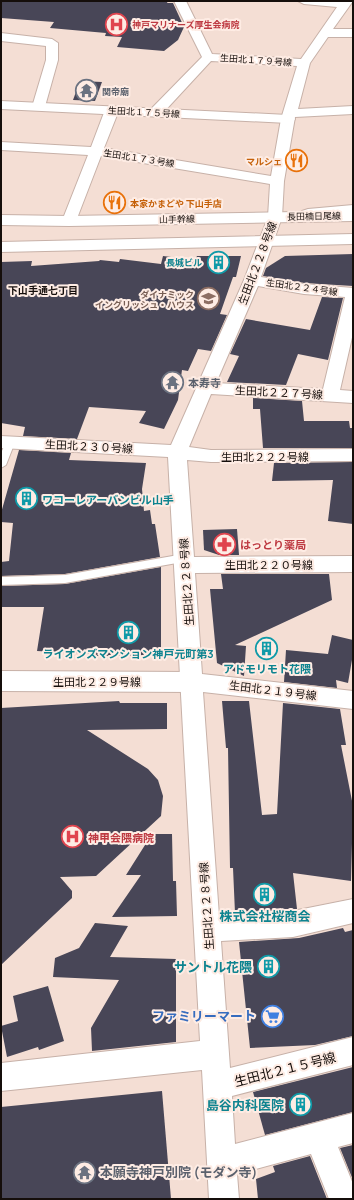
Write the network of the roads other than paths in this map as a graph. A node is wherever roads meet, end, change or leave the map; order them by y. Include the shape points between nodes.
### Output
1 (180, 1) edge
2 (304, 1) edge
3 (346, 3) edge
4 (326, 33) junction
5 (353, 33) edge
6 (1, 38) edge
7 (208, 57) junction
8 (304, 63) junction
9 (1, 106) edge
10 (39, 107) junction
11 (112, 110) junction
12 (353, 110) edge
13 (156, 112) junction
14 (289, 116) junction
15 (1, 146) edge
16 (95, 151) junction
17 (277, 181) junction
18 (353, 206) edge
19 (353, 210) edge
20 (353, 216) edge
21 (275, 217) junction
22 (1, 220) edge
23 (69, 221) junction
24 (353, 238) edge
25 (266, 242) junction
26 (1, 247) edge
27 (252, 280) junction
28 (353, 293) edge
29 (353, 298) edge
30 (205, 388) junction
31 (330, 395) junction
32 (353, 397) edge
33 (6, 442) edge
34 (178, 452) junction
35 (353, 455) edge
36 (1, 465) edge
37 (184, 561) junction
38 (353, 564) edge
39 (1, 581) edge
40 (1, 681) edge
41 (192, 682) junction
42 (353, 700) edge
43 (353, 911) edge
44 (207, 929) junction
45 (353, 1051) edge
46 (216, 1054) junction
47 (1, 1077) edge
48 (217, 1086) junction
49 (353, 1128) edge
50 (319, 1137) junction
51 (222, 1162) junction
52 (224, 1199) edge
53 (344, 1199) edge

1 - 7 street
2 - 3 street
3 - 4 street, 生田北２２８号線
4 - 5 street
4 - 8 street, 生田北２２８号線
6 - 10 street via 52,43 52,60
7 - 8 street, 生田北１７９号線
7 - 13 street
8 - 14 street, 生田北２２８号線
9 - 10 main road, 生田北１７５号線
10 - 11 main road, 生田北１７５号線
11 - 13 main road, 生田北１７５号線
11 - 16 street
12 - 14 street
13 - 14 main road, 生田北１７５号線
14 - 17 street, 生田北２２８号線
15 - 16 street, 生田北１７３号線
16 - 17 street, 生田北１７３号線
16 - 23 street
17 - 21 street, 生田北２２８号線
18 - 21 street
19 - 21 main road, 山手幹線
20 - 21 main road, 長田楠日尾線
21 - 23 main road, 山手幹線
21 - 25 street, 生田北２２８号線
22 - 23 main road, 山手幹線
24 - 25 main road
25 - 26 main road
25 - 27 street, 生田北２２８号線
27 - 28 street, 生田北２２４号線 via 304,289
27 - 30 street, 生田北２２８号線
29 - 31 street
30 - 31 street, 生田北２２７号線
30 - 34 street, 生田北２２８号線
31 - 32 street, 生田北２２７号線
33 - 34 street, 生田北２３０号線
33 - 36 lane
34 - 35 street, 生田北２２２号線 via 211,456
34 - 37 street, 生田北２２８号線
37 - 38 street, 生田北２２０号線
37 - 39 lane via 65,579
37 - 41 street, 生田北２２８号線
40 - 41 main road, 生田北２２９号線
41 - 42 street, 生田北２１９号線
41 - 44 street, 生田北２２８号線
43 - 44 street via 293,924
44 - 46 street, 生田北２２８号線
45 - 48 street, 生田北２１５号線
46 - 47 street
46 - 48 street, 生田北２２８号線
48 - 51 street, 生田北２２８号線
49 - 50 street
50 - 51 street
50 - 53 street
51 - 52 street, 生田北２２８号線

